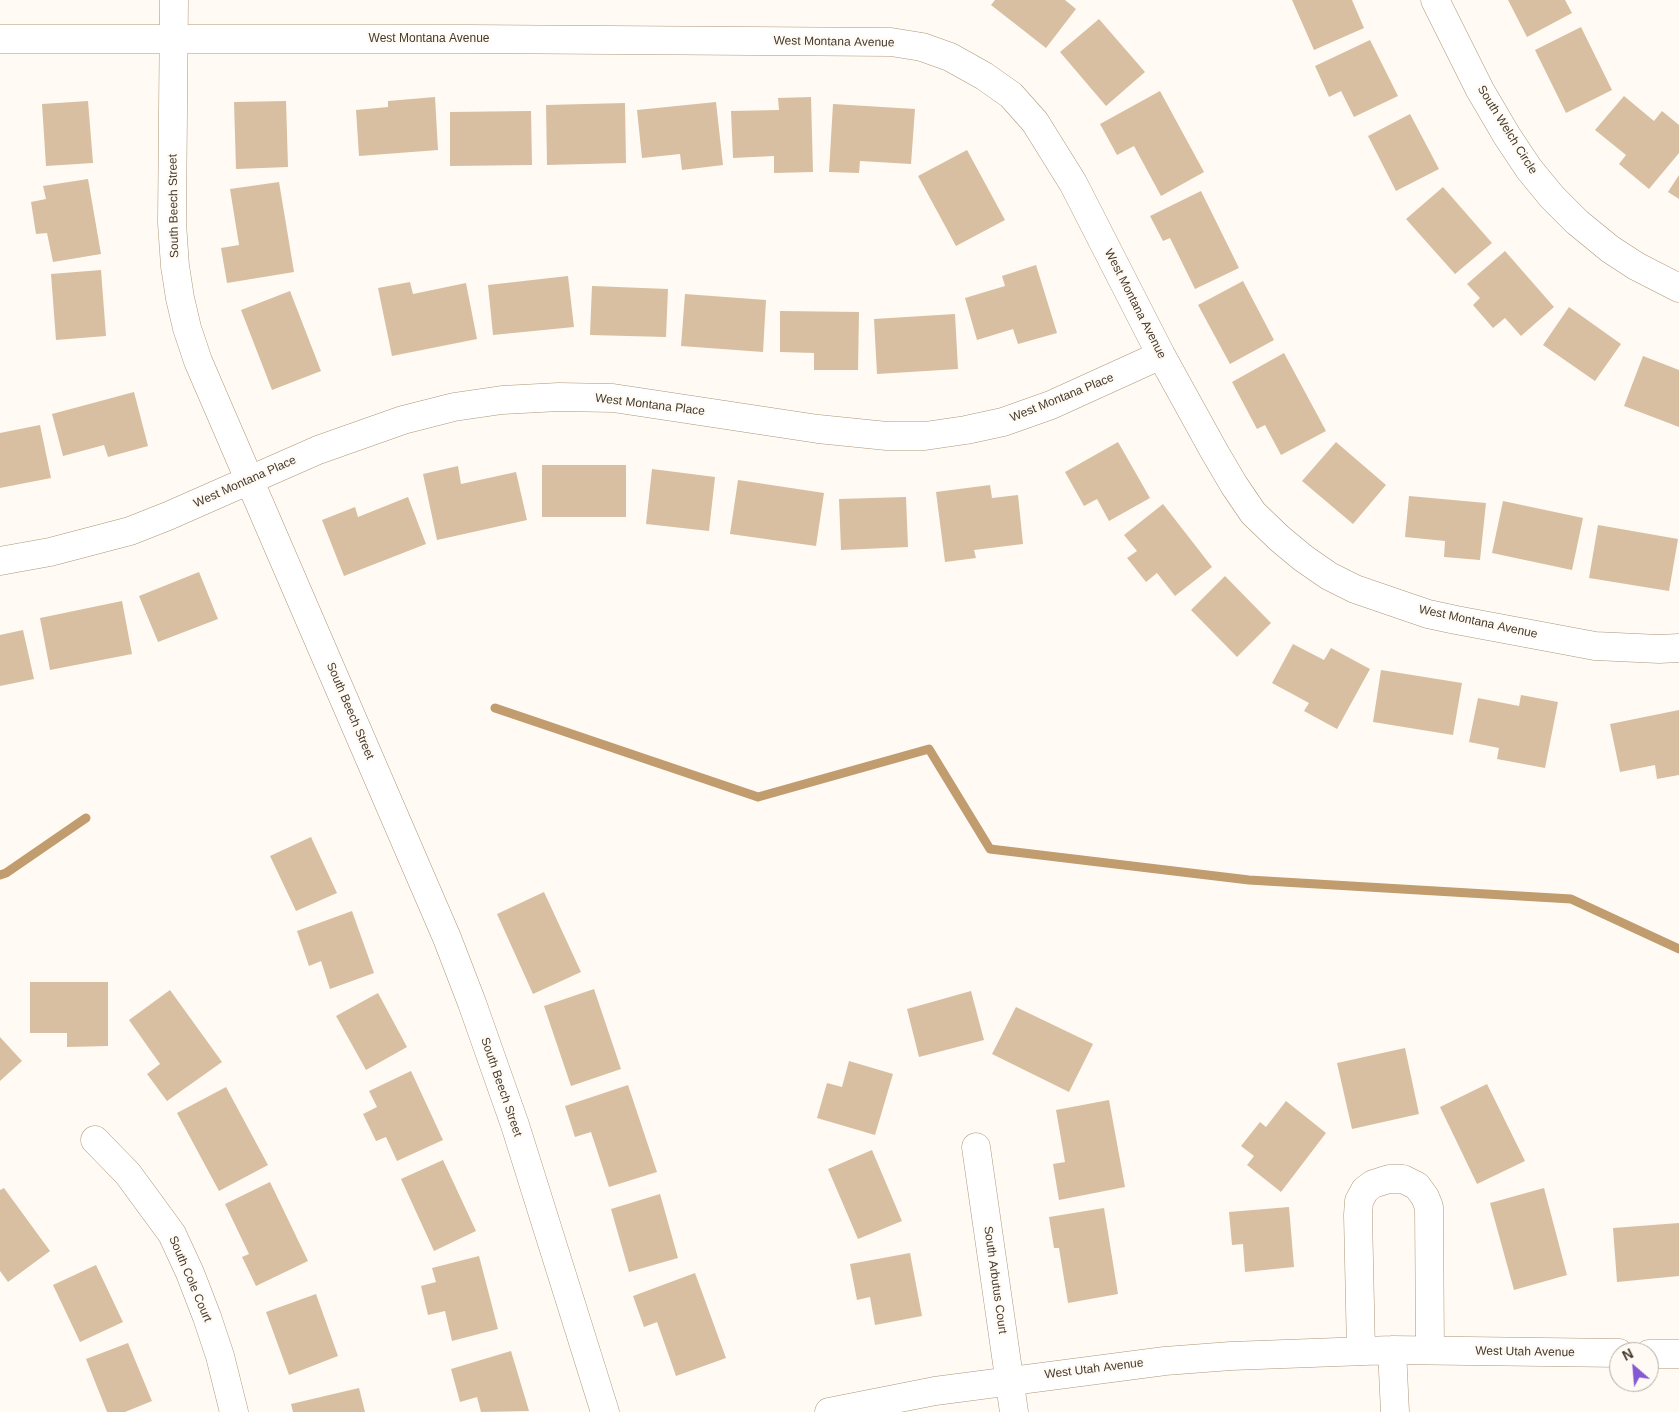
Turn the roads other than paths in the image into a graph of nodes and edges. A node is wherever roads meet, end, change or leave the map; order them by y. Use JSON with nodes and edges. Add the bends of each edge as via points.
{"nodes":[{"id":1,"x":174,"y":0,"type":"edge"},
{"id":2,"x":1435,"y":0,"type":"edge"},
{"id":3,"x":0,"y":39,"type":"edge"},
{"id":4,"x":174,"y":39,"type":"junction"},
{"id":5,"x":1679,"y":288,"type":"edge"},
{"id":6,"x":1161,"y":356,"type":"junction"},
{"id":7,"x":250,"y":480,"type":"junction"},
{"id":8,"x":0,"y":561,"type":"edge"},
{"id":9,"x":1679,"y":648,"type":"edge"},
{"id":10,"x":95,"y":1140,"type":"dead end"},
{"id":11,"x":976,"y":1147,"type":"dead end"},
{"id":12,"x":1392,"y":1350,"type":"junction"},
{"id":13,"x":1430,"y":1350,"type":"junction"},
{"id":14,"x":1361,"y":1351,"type":"junction"},
{"id":15,"x":1609,"y":1353,"type":"edge"},
{"id":16,"x":1659,"y":1354,"type":"edge"},
{"id":17,"x":1679,"y":1354,"type":"edge"},
{"id":18,"x":1009,"y":1380,"type":"junction"},
{"id":19,"x":234,"y":1412,"type":"edge"},
{"id":20,"x":605,"y":1412,"type":"edge"},
{"id":21,"x":829,"y":1412,"type":"edge"},
{"id":22,"x":1014,"y":1412,"type":"edge"},
{"id":23,"x":1395,"y":1412,"type":"edge"}],
"edges":[{"from":1,"to":4,"type":"street","name":"South Beech Street"},
{"from":2,"to":5,"type":"street","name":"South Welch Circle","via":[[1507,136],[1552,197],[1610,249]]},
{"from":3,"to":4,"type":"street","name":"West Montana Avenue"},
{"from":4,"to":6,"type":"street","name":"West Montana Avenue","via":[[883,41],[922,47],[950,57],[984,76],[1011,95],[1035,122],[1073,183]]},
{"from":4,"to":7,"type":"street","name":"South Beech Street","via":[[172,223],[180,298],[198,361]]},
{"from":6,"to":7,"type":"street","name":"West Montana Place","via":[[1051,405],[1003,422],[941,434],[887,436],[852,433],[612,398],[502,400],[454,407],[395,423],[318,450]]},
{"from":6,"to":9,"type":"street","name":"West Montana Avenue","via":[[1253,513],[1303,558],[1329,576],[1355,589],[1456,620],[1595,646]]},
{"from":7,"to":8,"type":"street","name":"West Montana Place","via":[[130,531]]},
{"from":7,"to":20,"type":"street","name":"South Beech Street","via":[[425,882],[472,1003],[515,1125]]},
{"from":10,"to":19,"type":"street","name":"South Cole Court","via":[[128,1174],[172,1234],[207,1317]]},
{"from":11,"to":18,"type":"street","name":"South Arbutus Court"},
{"from":12,"to":13,"type":"street","name":"West Utah Avenue"},
{"from":12,"to":14,"type":"street","name":"West Utah Avenue"},
{"from":12,"to":23,"type":"street"},
{"from":13,"to":14,"type":"street","via":[[1429,1207],[1417,1186],[1403,1179],[1389,1179],[1373,1184],[1359,1201]]},
{"from":13,"to":15,"type":"street","name":"West Utah Avenue"},
{"from":14,"to":18,"type":"street","name":"West Utah Avenue","via":[[1165,1361]]},
{"from":16,"to":17,"type":"street"},
{"from":18,"to":21,"type":"street","name":"West Utah Avenue"},
{"from":18,"to":22,"type":"street","name":"South Arbutus Court"}]}
